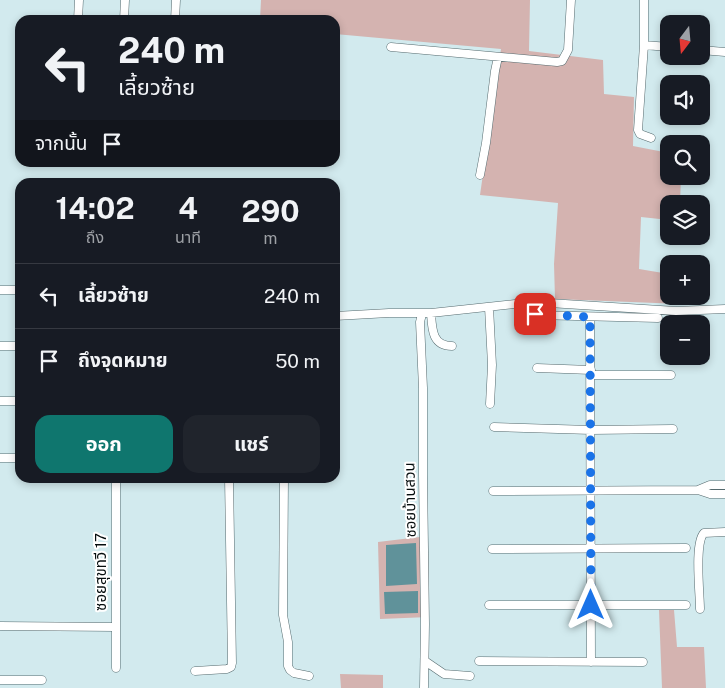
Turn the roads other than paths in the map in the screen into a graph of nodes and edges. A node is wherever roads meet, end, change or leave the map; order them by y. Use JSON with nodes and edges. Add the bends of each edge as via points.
{"nodes":[{"id":1,"x":79,"y":0,"type":"edge"},
{"id":2,"x":125,"y":0,"type":"edge"},
{"id":3,"x":176,"y":0,"type":"edge"},
{"id":4,"x":571,"y":0,"type":"edge"},
{"id":5,"x":644,"y":0,"type":"edge"},
{"id":6,"x":78,"y":15,"type":"edge"},
{"id":7,"x":124,"y":15,"type":"edge"},
{"id":8,"x":175,"y":15,"type":"edge"},
{"id":9,"x":644,"y":45,"type":"junction"},
{"id":10,"x":660,"y":46,"type":"edge"},
{"id":11,"x":391,"y":48,"type":"dead end"},
{"id":12,"x":710,"y":51,"type":"edge"},
{"id":13,"x":725,"y":52,"type":"edge"},
{"id":14,"x":498,"y":56,"type":"junction"},
{"id":15,"x":652,"y":138,"type":"dead end"},
{"id":16,"x":480,"y":176,"type":"dead end"},
{"id":17,"x":0,"y":290,"type":"edge"},
{"id":18,"x":15,"y":290,"type":"edge"},
{"id":19,"x":489,"y":307,"type":"junction"},
{"id":20,"x":725,"y":309,"type":"edge"},
{"id":21,"x":430,"y":313,"type":"junction"},
{"id":22,"x":422,"y":314,"type":"junction"},
{"id":23,"x":535,"y":314,"type":"dead end"},
{"id":24,"x":340,"y":316,"type":"edge"},
{"id":25,"x":590,"y":317,"type":"junction"},
{"id":26,"x":658,"y":318,"type":"dead end"},
{"id":27,"x":0,"y":346,"type":"edge"},
{"id":28,"x":15,"y":346,"type":"edge"},
{"id":29,"x":452,"y":346,"type":"dead end"},
{"id":30,"x":537,"y":368,"type":"dead end"},
{"id":31,"x":590,"y":373,"type":"junction"},
{"id":32,"x":671,"y":376,"type":"dead end"},
{"id":33,"x":0,"y":401,"type":"edge"},
{"id":34,"x":15,"y":401,"type":"edge"},
{"id":35,"x":490,"y":404,"type":"dead end"},
{"id":36,"x":494,"y":427,"type":"dead end"},
{"id":37,"x":673,"y":429,"type":"dead end"},
{"id":38,"x":591,"y":430,"type":"junction"},
{"id":39,"x":0,"y":458,"type":"edge"},
{"id":40,"x":15,"y":458,"type":"edge"},
{"id":41,"x":116,"y":483,"type":"edge"},
{"id":42,"x":229,"y":483,"type":"edge"},
{"id":43,"x":284,"y":483,"type":"edge"},
{"id":44,"x":725,"y":485,"type":"edge"},
{"id":45,"x":698,"y":490,"type":"junction"},
{"id":46,"x":493,"y":491,"type":"dead end"},
{"id":47,"x":591,"y":491,"type":"junction"},
{"id":48,"x":725,"y":494,"type":"edge"},
{"id":49,"x":725,"y":532,"type":"edge"},
{"id":50,"x":591,"y":548,"type":"junction"},
{"id":51,"x":686,"y":548,"type":"dead end"},
{"id":52,"x":492,"y":549,"type":"dead end"},
{"id":53,"x":686,"y":604,"type":"dead end"},
{"id":54,"x":490,"y":605,"type":"dead end"},
{"id":55,"x":591,"y":605,"type":"junction"},
{"id":56,"x":700,"y":609,"type":"dead end"},
{"id":57,"x":0,"y":626,"type":"edge"},
{"id":58,"x":115,"y":627,"type":"junction"},
{"id":59,"x":425,"y":661,"type":"junction"},
{"id":60,"x":479,"y":661,"type":"dead end"},
{"id":61,"x":592,"y":662,"type":"junction"},
{"id":62,"x":643,"y":662,"type":"dead end"},
{"id":63,"x":116,"y":668,"type":"dead end"},
{"id":64,"x":196,"y":671,"type":"dead end"},
{"id":65,"x":309,"y":676,"type":"dead end"},
{"id":66,"x":470,"y":676,"type":"dead end"},
{"id":67,"x":0,"y":680,"type":"edge"},
{"id":68,"x":42,"y":680,"type":"dead end"},
{"id":69,"x":424,"y":687,"type":"dead end"}],
"edges":[{"from":1,"to":6,"type":"street"},
{"from":2,"to":7,"type":"street"},
{"from":3,"to":8,"type":"street"},
{"from":4,"to":14,"type":"street","via":[[568,50],[562,61]]},
{"from":5,"to":9,"type":"street"},
{"from":9,"to":10,"type":"street"},
{"from":9,"to":15,"type":"street","via":[[638,130]]},
{"from":11,"to":14,"type":"street"},
{"from":12,"to":13,"type":"street"},
{"from":14,"to":16,"type":"street"},
{"from":17,"to":18,"type":"street"},
{"from":19,"to":20,"type":"street","via":[[534,302],[676,310]]},
{"from":19,"to":21,"type":"street"},
{"from":19,"to":35,"type":"street"},
{"from":21,"to":22,"type":"street"},
{"from":21,"to":29,"type":"street","via":[[432,329],[439,343]]},
{"from":22,"to":24,"type":"street"},
{"from":22,"to":59,"type":"street","name":"ซอยบ้านสวน"},
{"from":23,"to":25,"type":"street"},
{"from":25,"to":26,"type":"street"},
{"from":25,"to":31,"type":"street"},
{"from":27,"to":28,"type":"street"},
{"from":30,"to":31,"type":"street"},
{"from":31,"to":32,"type":"street"},
{"from":31,"to":38,"type":"street"},
{"from":33,"to":34,"type":"street"},
{"from":36,"to":38,"type":"street"},
{"from":37,"to":38,"type":"street"},
{"from":38,"to":47,"type":"street"},
{"from":39,"to":40,"type":"street"},
{"from":41,"to":58,"type":"street","name":"ซอยสุขทวี 17"},
{"from":42,"to":64,"type":"street","via":[[232,663],[227,670]]},
{"from":43,"to":65,"type":"street","via":[[283,615],[288,666],[294,672]]},
{"from":44,"to":45,"type":"street","via":[[710,485]]},
{"from":45,"to":47,"type":"street"},
{"from":45,"to":48,"type":"street"},
{"from":46,"to":47,"type":"street"},
{"from":47,"to":50,"type":"street"},
{"from":49,"to":56,"type":"street","via":[[701,536]]},
{"from":50,"to":51,"type":"street"},
{"from":50,"to":52,"type":"street"},
{"from":50,"to":55,"type":"street"},
{"from":53,"to":55,"type":"street"},
{"from":54,"to":55,"type":"street"},
{"from":55,"to":61,"type":"street"},
{"from":57,"to":58,"type":"street"},
{"from":58,"to":63,"type":"street","name":"ซอยสุขทวี 17"},
{"from":59,"to":66,"type":"street","via":[[444,674]]},
{"from":59,"to":69,"type":"street","name":"ซอยบ้านสวน"},
{"from":60,"to":61,"type":"street"},
{"from":61,"to":62,"type":"street"},
{"from":67,"to":68,"type":"street"}]}
